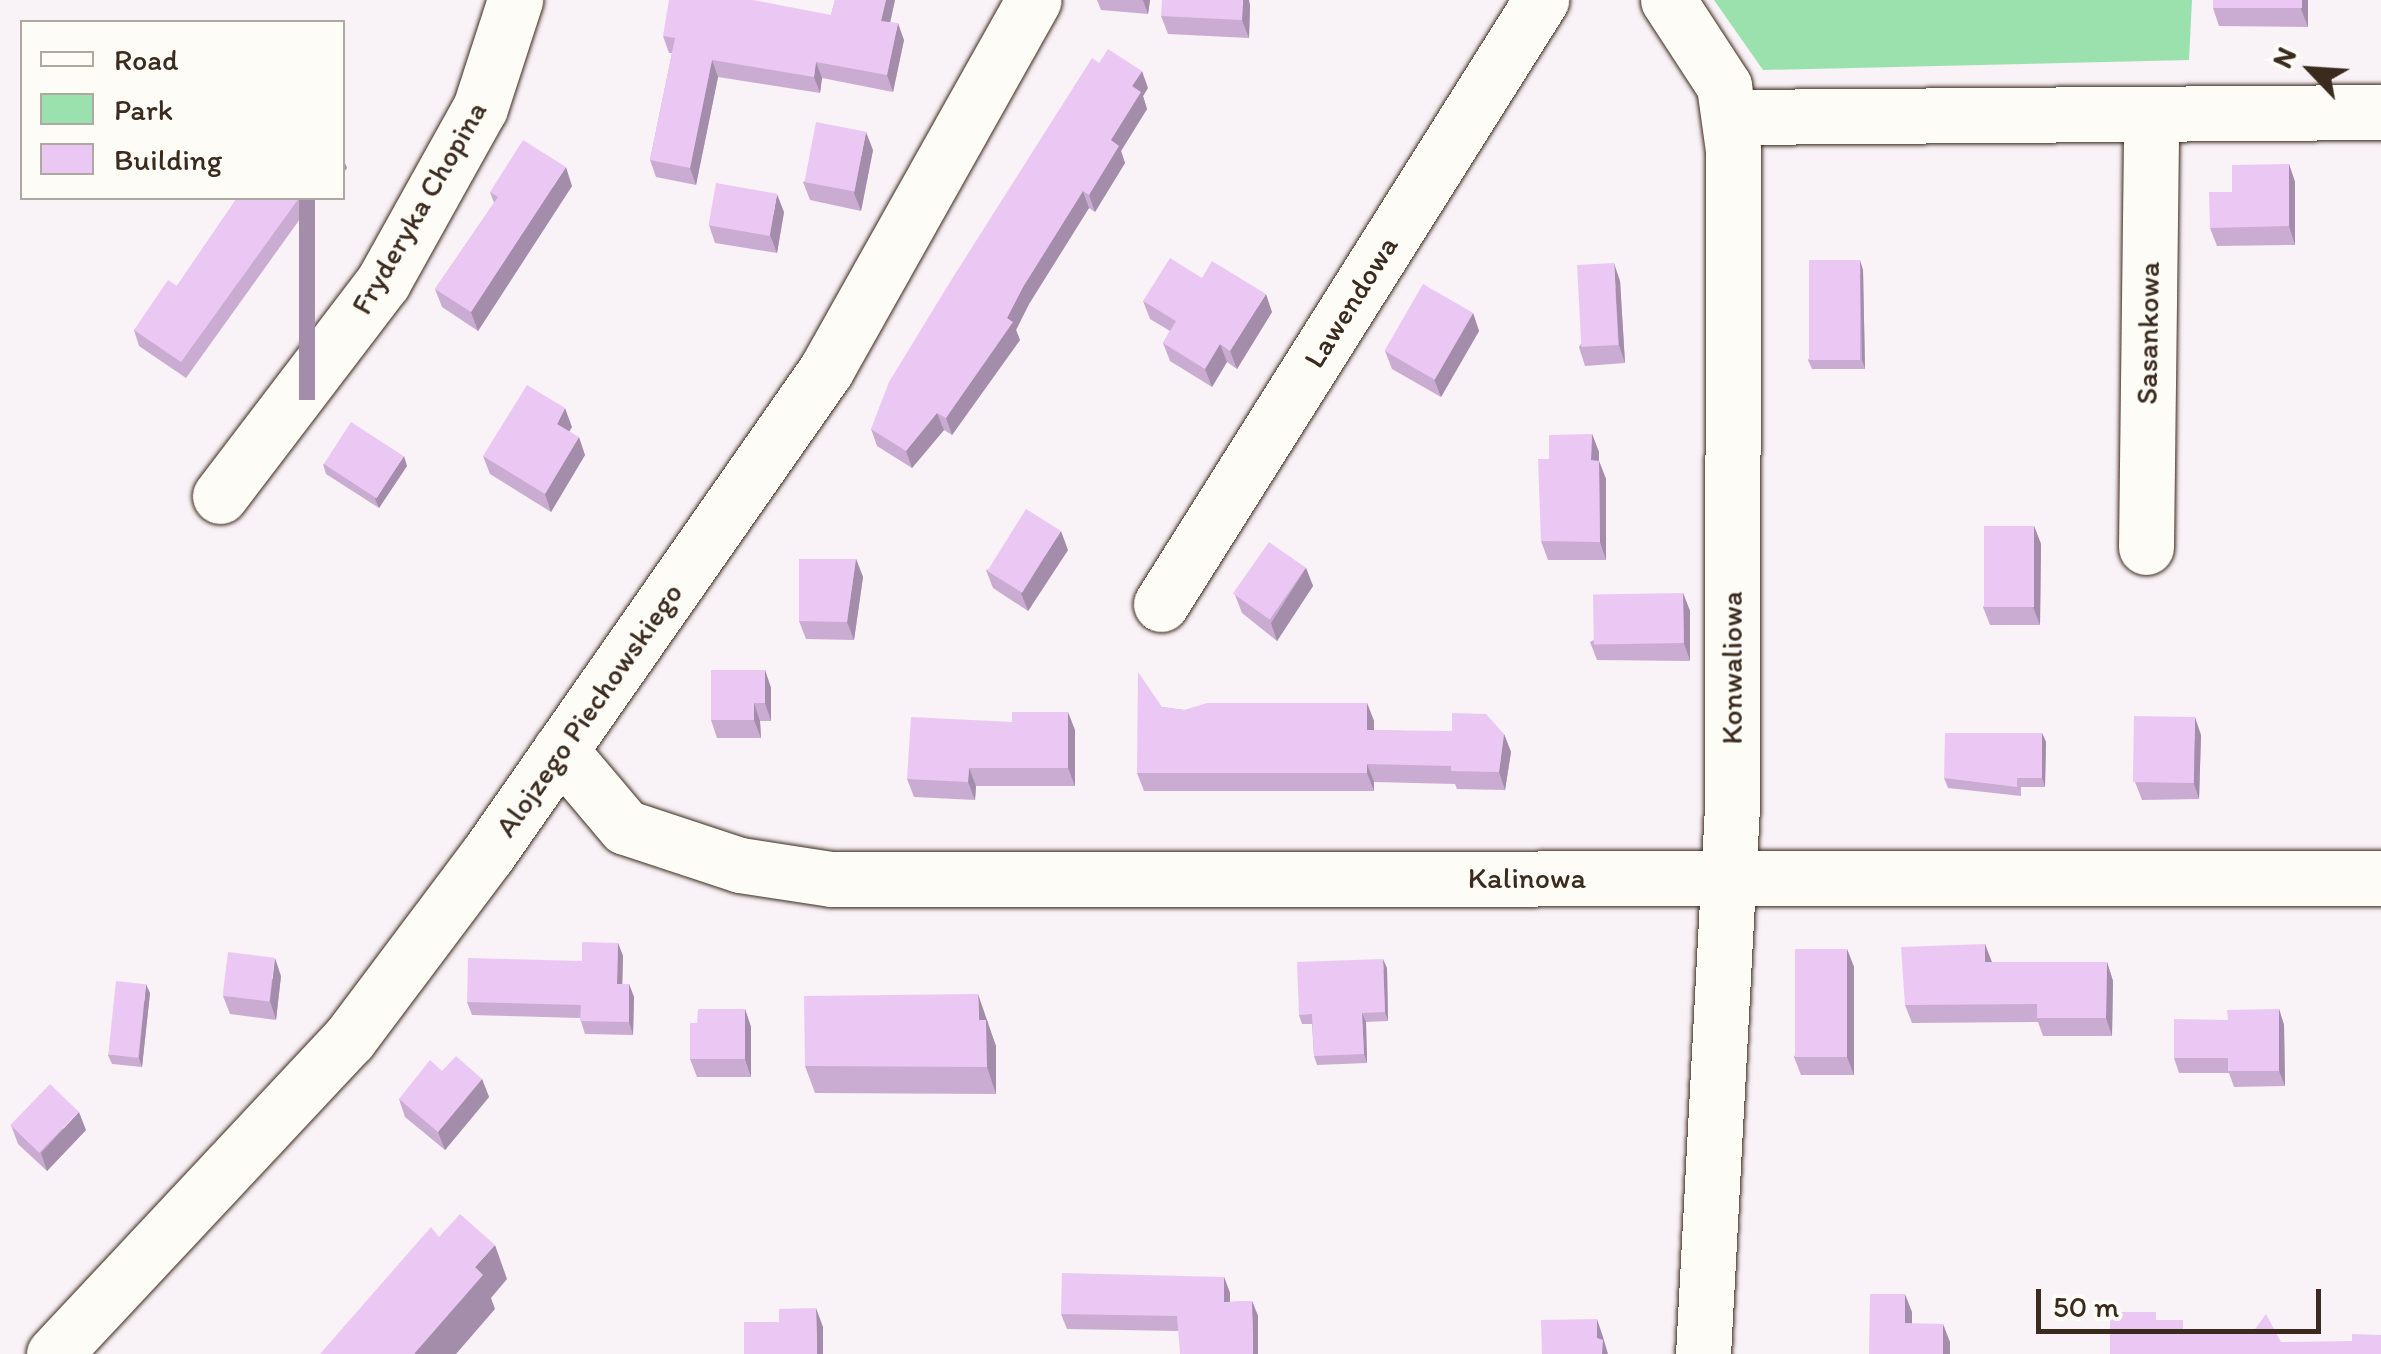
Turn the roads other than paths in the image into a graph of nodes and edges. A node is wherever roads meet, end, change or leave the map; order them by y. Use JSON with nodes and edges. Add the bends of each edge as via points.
{"nodes":[{"id":1,"x":516,"y":0,"type":"edge"},
{"id":2,"x":1034,"y":0,"type":"edge"},
{"id":3,"x":1541,"y":0,"type":"edge"},
{"id":4,"x":1668,"y":0,"type":"edge"},
{"id":5,"x":2381,"y":112,"type":"edge"},
{"id":6,"x":1731,"y":118,"type":"junction"},
{"id":7,"x":2151,"y":118,"type":"junction"},
{"id":8,"x":220,"y":496,"type":"dead end"},
{"id":9,"x":2146,"y":547,"type":"dead end"},
{"id":10,"x":1161,"y":604,"type":"dead end"},
{"id":11,"x":560,"y":750,"type":"junction"},
{"id":12,"x":1730,"y":878,"type":"junction"},
{"id":13,"x":2381,"y":878,"type":"edge"},
{"id":14,"x":54,"y":1354,"type":"edge"},
{"id":15,"x":1703,"y":1354,"type":"edge"}],
"edges":[{"from":1,"to":8,"type":"street","name":"Fryderyka Chopina","via":[[480,108],[383,282]]},
{"from":2,"to":11,"type":"street","name":"Alojzego Piechowskiego","via":[[826,370]]},
{"from":3,"to":10,"type":"street","name":"Lawendowa"},
{"from":4,"to":6,"type":"street","name":"Konwaliowa","via":[[1712,62]]},
{"from":5,"to":7,"type":"street"},
{"from":6,"to":7,"type":"street"},
{"from":6,"to":12,"type":"street","name":"Konwaliowa"},
{"from":7,"to":9,"type":"street","name":"Sasankowa"},
{"from":11,"to":12,"type":"street","name":"Kalinowa","via":[[626,828],[740,865],[832,879]]},
{"from":11,"to":14,"type":"street","name":"Alojzego Piechowskiego","via":[[349,1039]]},
{"from":12,"to":13,"type":"street","name":"Kalinowa"},
{"from":12,"to":15,"type":"street","name":"Konwaliowa"}]}
